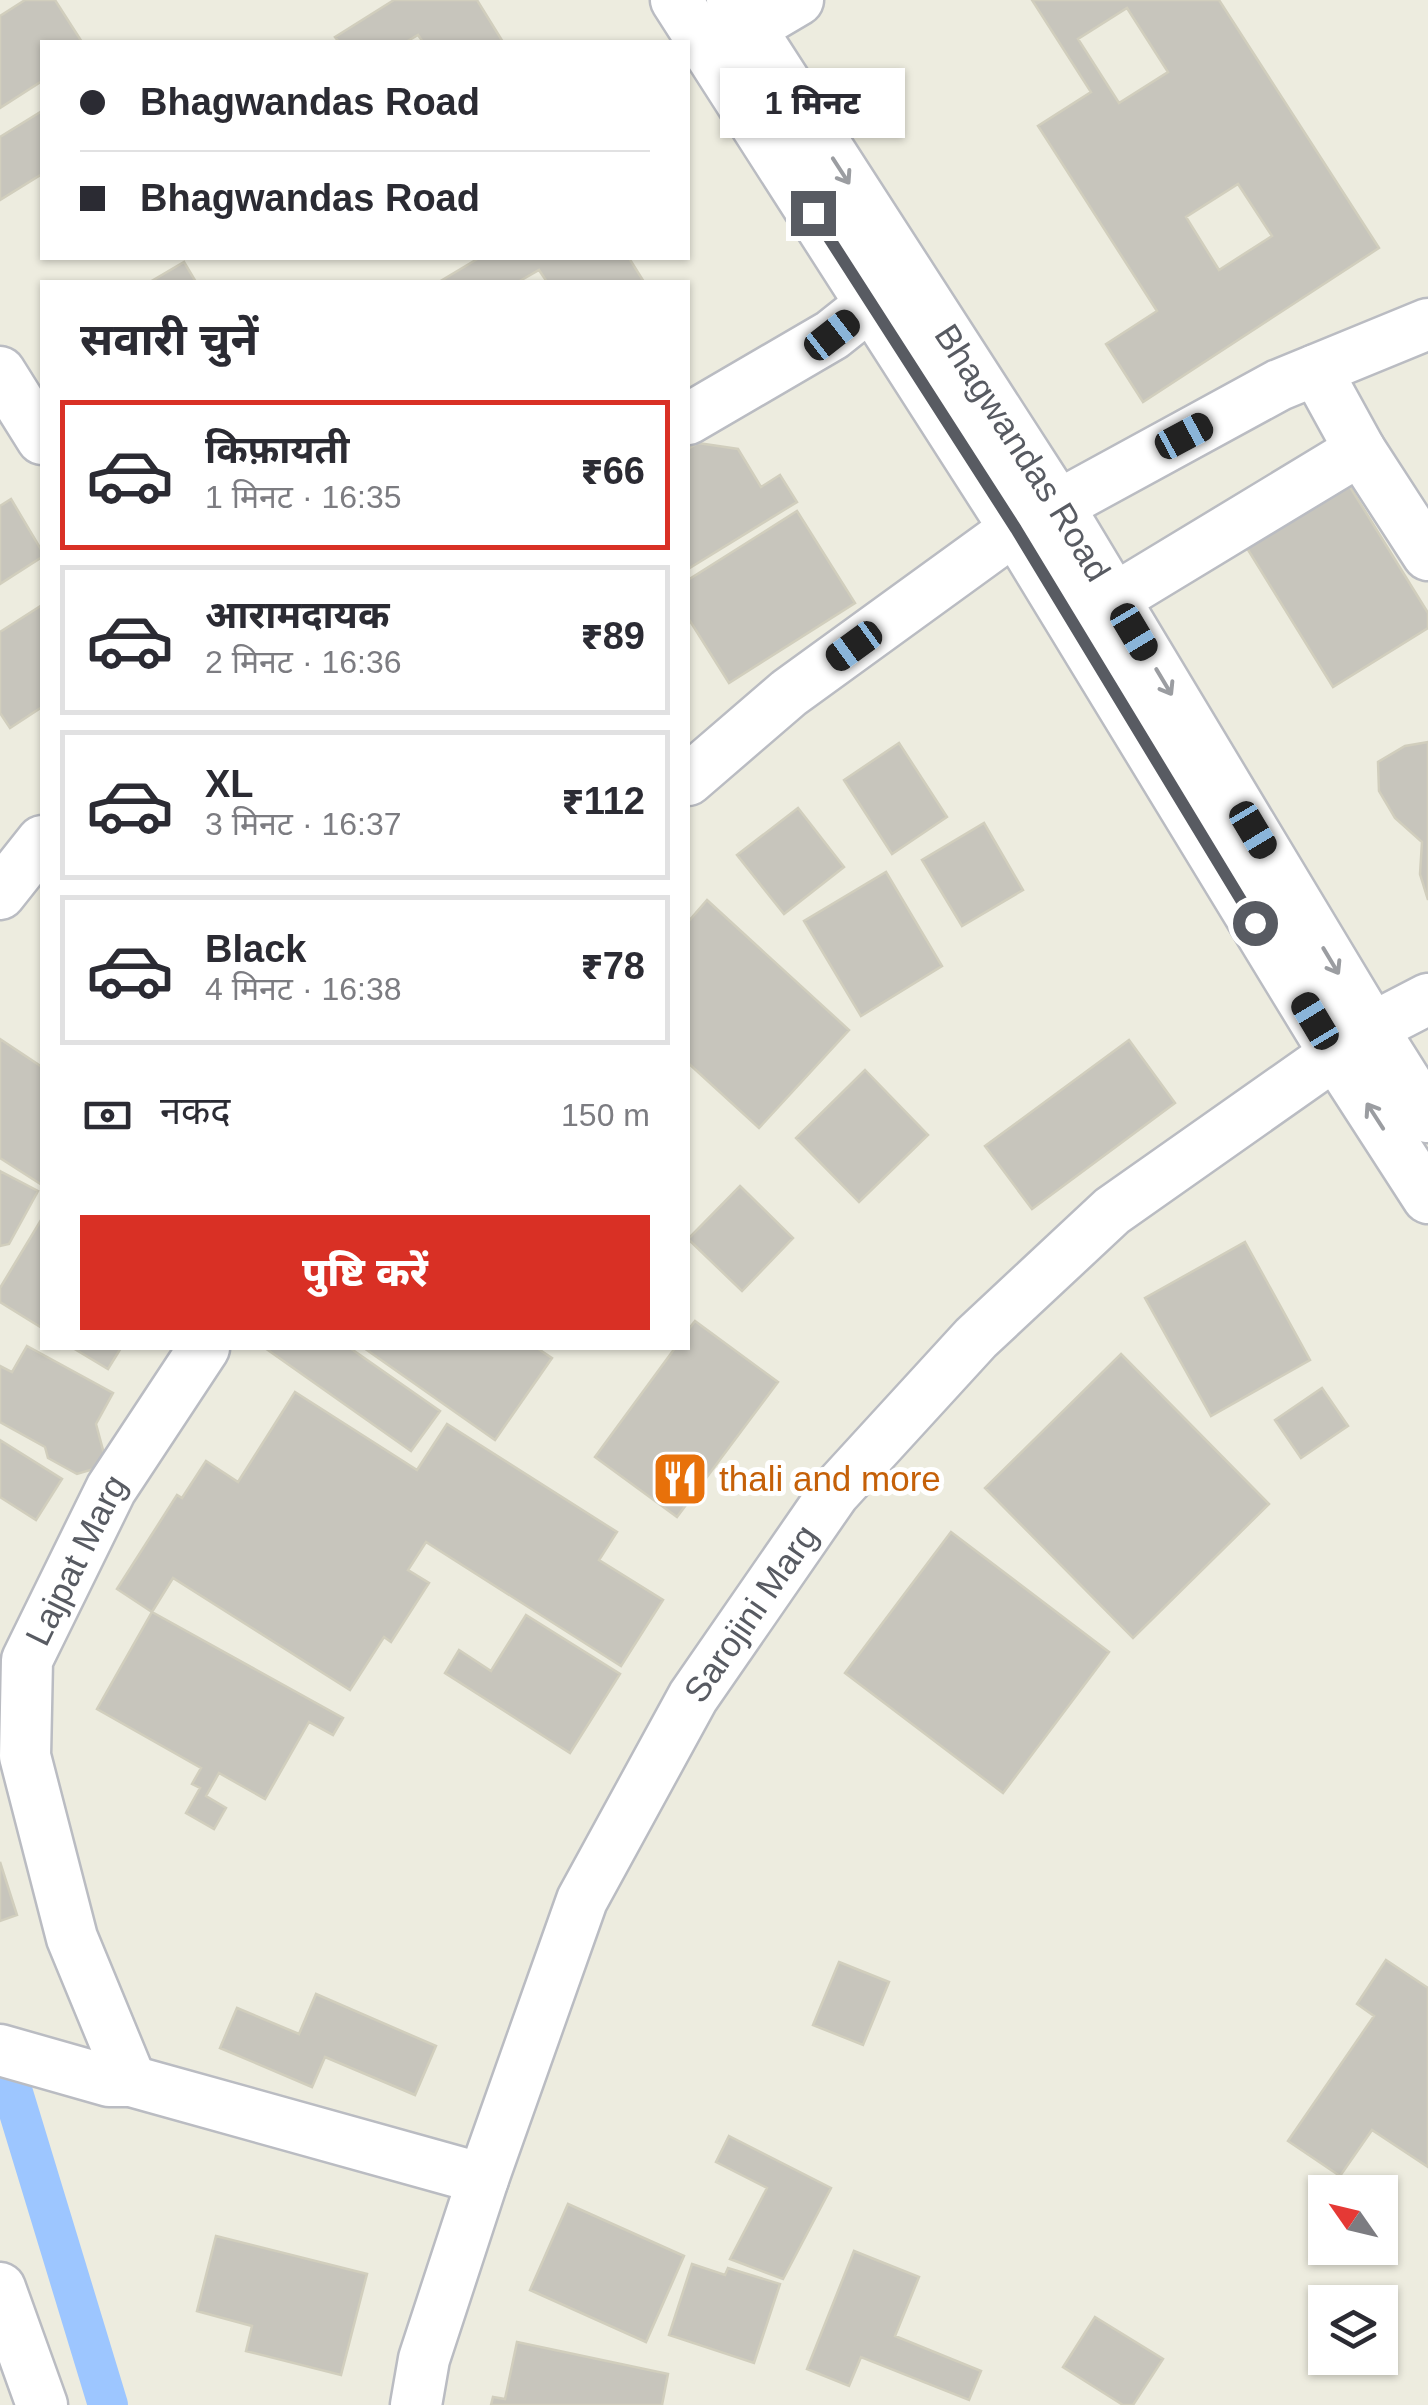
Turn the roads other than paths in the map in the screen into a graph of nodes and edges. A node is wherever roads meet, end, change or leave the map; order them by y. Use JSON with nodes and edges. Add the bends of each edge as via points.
{"nodes":[{"id":1,"x":676,"y":0,"type":"edge"},
{"id":2,"x":798,"y":0,"type":"edge"},
{"id":3,"x":741,"y":14,"type":"edge"},
{"id":4,"x":871,"y":304,"type":"junction"},
{"id":5,"x":1428,"y":324,"type":"edge"},
{"id":6,"x":1316,"y":370,"type":"junction"},
{"id":7,"x":0,"y":372,"type":"edge"},
{"id":8,"x":690,"y":418,"type":"edge"},
{"id":9,"x":40,"y":437,"type":"edge"},
{"id":10,"x":1360,"y":450,"type":"junction"},
{"id":11,"x":1058,"y":504,"type":"junction"},
{"id":12,"x":1016,"y":529,"type":"junction"},
{"id":13,"x":1428,"y":555,"type":"edge"},
{"id":14,"x":1114,"y":599,"type":"junction"},
{"id":15,"x":690,"y":778,"type":"edge"},
{"id":16,"x":40,"y":844,"type":"edge"},
{"id":17,"x":0,"y":894,"type":"edge"},
{"id":18,"x":1428,"y":999,"type":"edge"},
{"id":19,"x":1353,"y":1041,"type":"junction"},
{"id":20,"x":1428,"y":1116,"type":"edge"},
{"id":21,"x":1428,"y":1198,"type":"edge"},
{"id":22,"x":203,"y":1350,"type":"edge"},
{"id":23,"x":13,"y":1674,"type":"edge"},
{"id":24,"x":0,"y":2050,"type":"edge"},
{"id":25,"x":120,"y":2081,"type":"junction"},
{"id":26,"x":483,"y":2178,"type":"junction"},
{"id":27,"x":0,"y":2288,"type":"edge"},
{"id":28,"x":42,"y":2405,"type":"edge"},
{"id":29,"x":416,"y":2405,"type":"edge"}],
"edges":[{"from":1,"to":4,"type":"street","name":"Bhagwandas Road"},
{"from":2,"to":3,"type":"street"},
{"from":3,"to":11,"type":"street","name":"Bhagwandas Road","one_way":true},
{"from":4,"to":8,"type":"street","via":[[832,335]]},
{"from":4,"to":12,"type":"street","name":"Bhagwandas Road"},
{"from":5,"to":6,"type":"street"},
{"from":6,"to":10,"type":"street"},
{"from":6,"to":11,"type":"street"},
{"from":7,"to":9,"type":"street"},
{"from":10,"to":13,"type":"street"},
{"from":10,"to":14,"type":"street"},
{"from":11,"to":12,"type":"street"},
{"from":11,"to":14,"type":"street","name":"Bhagwandas Road"},
{"from":12,"to":15,"type":"street","via":[[790,693]]},
{"from":12,"to":19,"type":"street","name":"Bhagwandas Road"},
{"from":14,"to":19,"type":"street","name":"Bhagwandas Road","one_way":true},
{"from":16,"to":17,"type":"street"},
{"from":18,"to":19,"type":"street","name":"Sarojini Marg"},
{"from":19,"to":20,"type":"street","name":"Bhagwandas Road"},
{"from":21,"to":19,"type":"street","name":"Bhagwandas Road","one_way":true},
{"from":19,"to":26,"type":"street","name":"Sarojini Marg","via":[[1112,1211],[976,1338],[834,1494],[694,1697],[582,1900]]},
{"from":22,"to":23,"type":"street","name":"Lajpat Marg","via":[[110,1489],[27,1660]]},
{"from":23,"to":25,"type":"street","name":"Lajpat Marg","via":[[25,1756],[72,1938]]},
{"from":24,"to":25,"type":"street"},
{"from":25,"to":26,"type":"street"},
{"from":26,"to":29,"type":"street","name":"Sarojini Marg","via":[[424,2359]]},
{"from":27,"to":28,"type":"street"}]}
